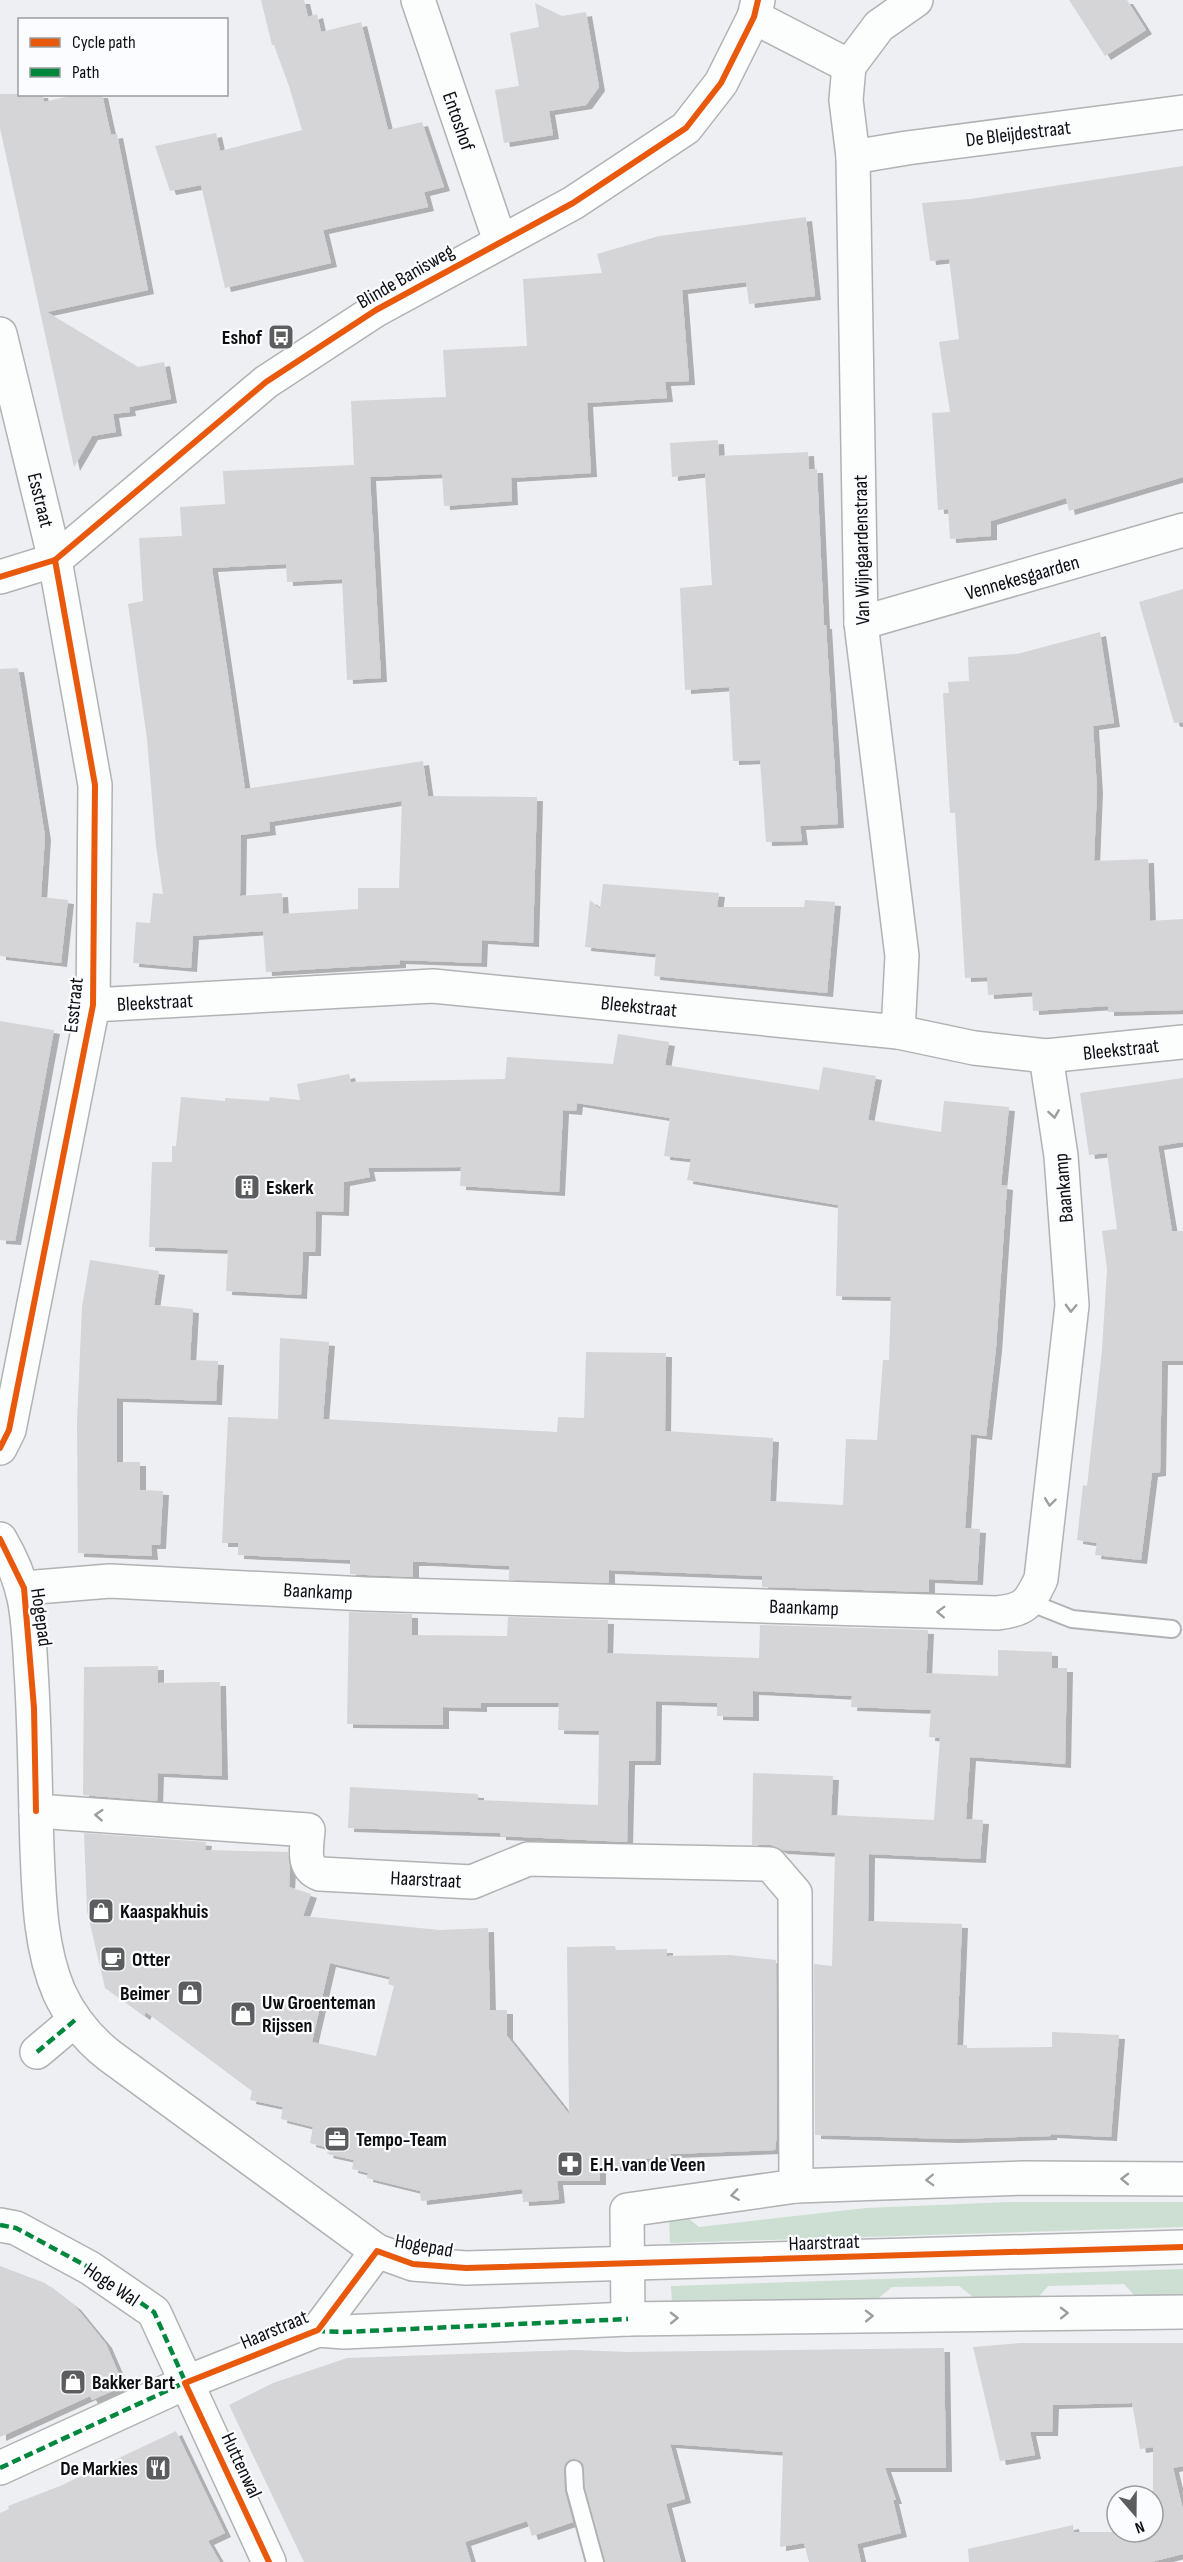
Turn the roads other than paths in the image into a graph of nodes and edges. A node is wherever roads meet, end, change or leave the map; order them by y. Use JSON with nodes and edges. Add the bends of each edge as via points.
{"nodes":[{"id":1,"x":418,"y":0,"type":"edge"},
{"id":2,"x":916,"y":0,"type":"edge"},
{"id":3,"x":756,"y":8,"type":"edge"},
{"id":4,"x":849,"y":66,"type":"junction"},
{"id":5,"x":1183,"y":112,"type":"edge"},
{"id":6,"x":853,"y":157,"type":"junction"},
{"id":7,"x":500,"y":241,"type":"junction"},
{"id":8,"x":0,"y":334,"type":"edge"},
{"id":9,"x":1183,"y":530,"type":"edge"},
{"id":10,"x":56,"y":560,"type":"junction"},
{"id":11,"x":0,"y":577,"type":"edge"},
{"id":12,"x":861,"y":623,"type":"junction"},
{"id":13,"x":93,"y":1005,"type":"junction"},
{"id":14,"x":898,"y":1032,"type":"junction"},
{"id":15,"x":1183,"y":1042,"type":"edge"},
{"id":16,"x":1046,"y":1056,"type":"junction"},
{"id":17,"x":0,"y":1448,"type":"edge"},
{"id":18,"x":0,"y":1539,"type":"edge"},
{"id":19,"x":24,"y":1588,"type":"junction"},
{"id":20,"x":1029,"y":1602,"type":"junction"},
{"id":21,"x":1172,"y":1629,"type":"dead end"},
{"id":22,"x":36,"y":1811,"type":"junction"},
{"id":23,"x":75,"y":2020,"type":"junction"},
{"id":24,"x":37,"y":2052,"type":"dead end"},
{"id":25,"x":1183,"y":2180,"type":"edge"},
{"id":26,"x":796,"y":2186,"type":"junction"},
{"id":27,"x":0,"y":2225,"type":"edge"},
{"id":28,"x":1183,"y":2247,"type":"edge"},
{"id":29,"x":377,"y":2251,"type":"junction"},
{"id":30,"x":626,"y":2264,"type":"junction"},
{"id":31,"x":466,"y":2268,"type":"joint"},
{"id":32,"x":1183,"y":2312,"type":"edge"},
{"id":33,"x":628,"y":2319,"type":"junction"},
{"id":34,"x":318,"y":2330,"type":"junction"},
{"id":35,"x":185,"y":2383,"type":"junction"},
{"id":36,"x":0,"y":2468,"type":"edge"},
{"id":37,"x":574,"y":2469,"type":"dead end"},
{"id":38,"x":269,"y":2562,"type":"edge"},
{"id":39,"x":596,"y":2562,"type":"edge"}],
"edges":[{"from":1,"to":7,"type":"street","name":"Entoshof"},
{"from":2,"to":4,"type":"street","via":[[879,26]]},
{"from":3,"to":4,"type":"street","name":"Blinde Banisweg"},
{"from":3,"to":7,"type":"street","name":"Blinde Banisweg","via":[[722,83],[686,128],[573,203]]},
{"from":4,"to":6,"type":"street","name":"Van Wijngaardenstraat","via":[[846,100]]},
{"from":5,"to":6,"type":"street","name":"De Bleijdestraat"},
{"from":6,"to":12,"type":"street","name":"Van Wijngaardenstraat"},
{"from":7,"to":10,"type":"street","name":"Blinde Banisweg","via":[[376,310],[266,382]]},
{"from":8,"to":10,"type":"street","name":"Esstraat"},
{"from":9,"to":12,"type":"street","name":"Vennekesgaarden"},
{"from":10,"to":11,"type":"street"},
{"from":10,"to":13,"type":"street","name":"Esstraat","via":[[95,785]]},
{"from":12,"to":14,"type":"street","name":"Van Wijngaardenstraat","via":[[902,956]]},
{"from":13,"to":14,"type":"street","name":"Bleekstraat","via":[[433,986]]},
{"from":13,"to":17,"type":"street","name":"Esstraat","via":[[9,1430]]},
{"from":14,"to":16,"type":"street","name":"Bleekstraat","via":[[974,1048]]},
{"from":15,"to":16,"type":"street","name":"Bleekstraat"},
{"from":16,"to":20,"type":"street","name":"Baankamp","one_way":true,"via":[[1061,1156],[1072,1305],[1041,1579]]},
{"from":18,"to":19,"type":"street","name":"Hogepad"},
{"from":20,"to":19,"type":"street","name":"Baankamp","one_way":true,"via":[[1016,1611],[997,1613],[366,1594],[110,1581]]},
{"from":19,"to":22,"type":"street","name":"Hogepad","via":[[34,1708]]},
{"from":20,"to":21,"type":"lane","via":[[1072,1619]]},
{"from":22,"to":23,"type":"street","name":"Hogepad","via":[[43,1934],[60,1993]]},
{"from":26,"to":22,"type":"street","name":"Haarstraat","one_way":true,"via":[[795,1893],[770,1864],[528,1859],[472,1882],[320,1874],[312,1871],[306,1861],[308,1830]]},
{"from":23,"to":24,"type":"street"},
{"from":23,"to":29,"type":"street","name":"Hogepad","via":[[92,2042],[110,2056]]},
{"from":25,"to":26,"type":"street","one_way":true,"via":[[1024,2178]]},
{"from":26,"to":30,"type":"street","one_way":true,"via":[[627,2210]]},
{"from":27,"to":35,"type":"street","name":"Hoge Wal","via":[[16,2228],[90,2268],[154,2312]]},
{"from":28,"to":30,"type":"street","name":"Haarstraat"},
{"from":29,"to":31,"type":"street","name":"Hogepad","via":[[413,2264]]},
{"from":29,"to":34,"type":"street","name":"Haarstraat"},
{"from":30,"to":31,"type":"street","name":"Haarstraat"},
{"from":30,"to":33,"type":"street"},
{"from":33,"to":32,"type":"street","name":"Haarstraat","one_way":true},
{"from":33,"to":34,"type":"street","name":"Haarstraat"},
{"from":34,"to":35,"type":"street","name":"Haarstraat"},
{"from":35,"to":36,"type":"street","name":"Haarstraat"},
{"from":35,"to":38,"type":"street","name":"Huttenwal"},
{"from":37,"to":39,"type":"lane","via":[[575,2488]]}]}
